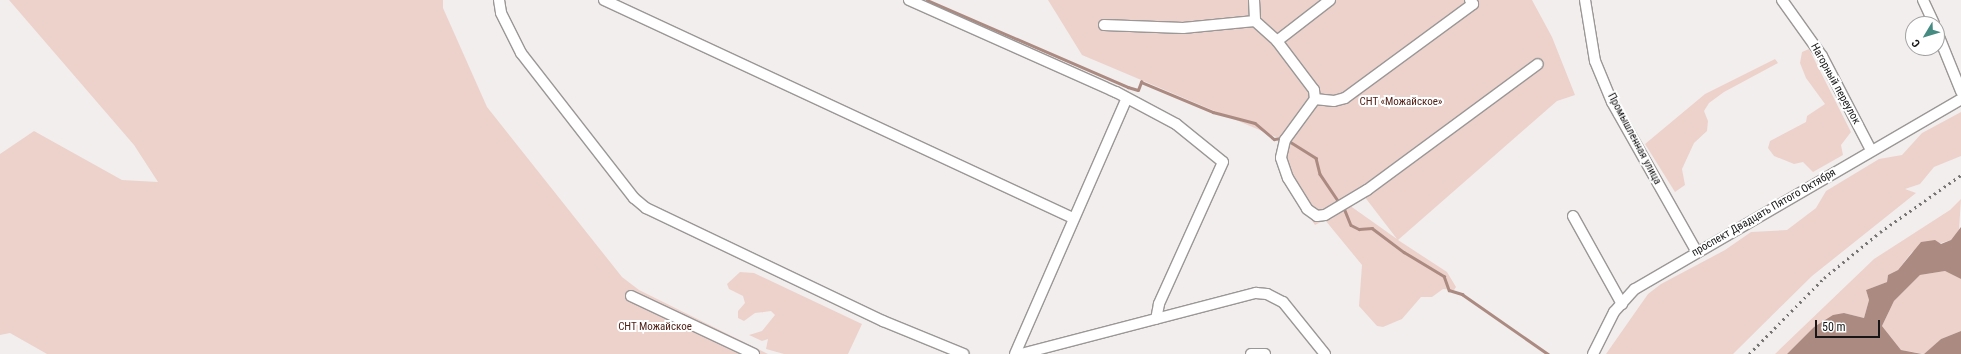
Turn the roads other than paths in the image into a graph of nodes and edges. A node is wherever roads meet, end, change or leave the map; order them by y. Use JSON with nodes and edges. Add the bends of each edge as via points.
{"nodes":[{"id":1,"x":499,"y":0,"type":"edge"},
{"id":2,"x":604,"y":0,"type":"edge"},
{"id":3,"x":909,"y":0,"type":"edge"},
{"id":4,"x":1254,"y":0,"type":"edge"},
{"id":5,"x":1330,"y":0,"type":"edge"},
{"id":6,"x":1470,"y":0,"type":"edge"},
{"id":7,"x":1585,"y":0,"type":"edge"},
{"id":8,"x":1782,"y":0,"type":"edge"},
{"id":9,"x":1922,"y":0,"type":"edge"},
{"id":10,"x":1930,"y":16,"type":"edge"},
{"id":11,"x":1255,"y":21,"type":"junction"},
{"id":12,"x":1104,"y":26,"type":"dead end"},
{"id":13,"x":1277,"y":41,"type":"junction"},
{"id":14,"x":1945,"y":52,"type":"edge"},
{"id":15,"x":1538,"y":64,"type":"dead end"},
{"id":16,"x":1961,"y":91,"type":"edge"},
{"id":17,"x":1961,"y":99,"type":"edge"},
{"id":18,"x":1126,"y":100,"type":"junction"},
{"id":19,"x":1315,"y":100,"type":"junction"},
{"id":20,"x":1871,"y":150,"type":"junction"},
{"id":21,"x":1573,"y":216,"type":"dead end"},
{"id":22,"x":1072,"y":218,"type":"junction"},
{"id":23,"x":1697,"y":252,"type":"junction"},
{"id":24,"x":631,"y":296,"type":"dead end"},
{"id":25,"x":1622,"y":304,"type":"junction"},
{"id":26,"x":1156,"y":319,"type":"junction"},
{"id":27,"x":754,"y":354,"type":"edge"},
{"id":28,"x":964,"y":354,"type":"edge"},
{"id":29,"x":1014,"y":354,"type":"edge"},
{"id":30,"x":1021,"y":354,"type":"edge"},
{"id":31,"x":1251,"y":354,"type":"edge"},
{"id":32,"x":1265,"y":354,"type":"edge"},
{"id":33,"x":1325,"y":354,"type":"edge"},
{"id":34,"x":1593,"y":354,"type":"edge"}],
"edges":[{"from":1,"to":28,"type":"street","via":[[501,13],[522,53],[634,198],[646,208],[883,322]]},
{"from":2,"to":22,"type":"street"},
{"from":3,"to":18,"type":"street"},
{"from":4,"to":11,"type":"street"},
{"from":5,"to":13,"type":"street"},
{"from":6,"to":19,"type":"street","via":[[1472,4],[1345,98],[1334,101]]},
{"from":7,"to":23,"type":"street","name":"Промышленная улица","via":[[1596,61],[1612,102]]},
{"from":8,"to":20,"type":"street","name":"Нагорный переулок","via":[[1822,56]]},
{"from":9,"to":10,"type":"street"},
{"from":11,"to":12,"type":"street","via":[[1183,28]]},
{"from":11,"to":13,"type":"street"},
{"from":13,"to":19,"type":"street","via":[[1314,90]]},
{"from":14,"to":16,"type":"street"},
{"from":15,"to":19,"type":"street","via":[[1367,190],[1325,215],[1317,216],[1307,209],[1288,178],[1281,158],[1285,140]]},
{"from":17,"to":20,"type":"street","name":"проспект Двадцать Пятого Октября"},
{"from":18,"to":22,"type":"street"},
{"from":18,"to":26,"type":"street","via":[[1176,124],[1223,162],[1159,304]]},
{"from":20,"to":23,"type":"street","name":"проспект Двадцать Пятого Октября"},
{"from":21,"to":25,"type":"street"},
{"from":22,"to":29,"type":"street"},
{"from":23,"to":25,"type":"street","name":"проспект Двадцать Пятого Октября","via":[[1635,290]]},
{"from":24,"to":27,"type":"street"},
{"from":25,"to":34,"type":"street","name":"проспект Двадцать Пятого Октября","via":[[1604,329]]},
{"from":26,"to":30,"type":"street"},
{"from":26,"to":33,"type":"street","via":[[1256,293],[1267,294],[1283,302]]},
{"from":31,"to":32,"type":"street"}]}
